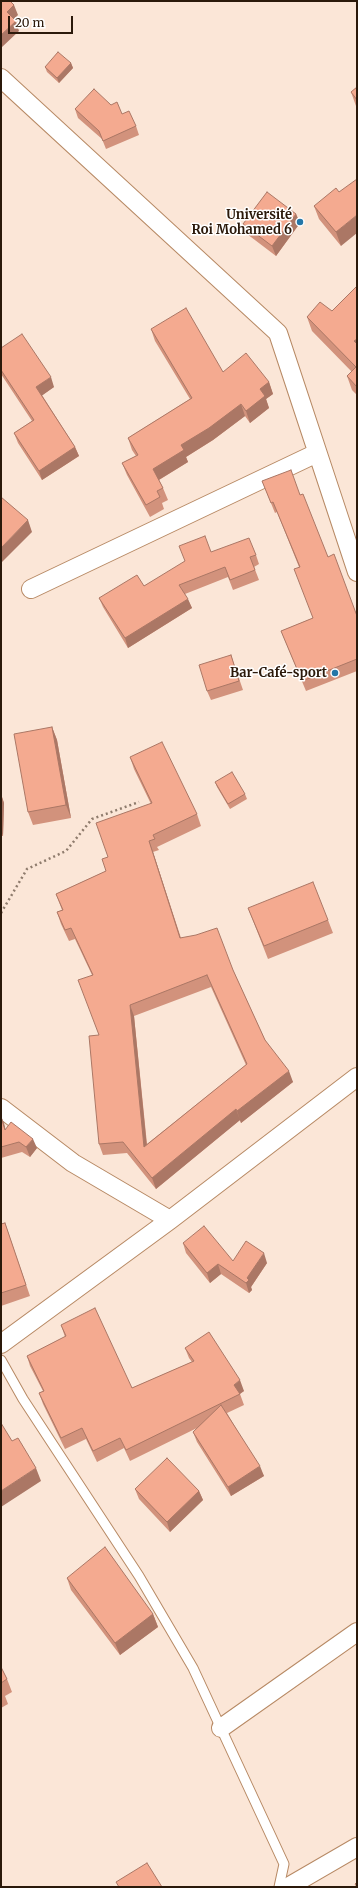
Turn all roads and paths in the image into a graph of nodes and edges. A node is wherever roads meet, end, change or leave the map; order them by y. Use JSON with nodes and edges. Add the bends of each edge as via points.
{"nodes":[{"id":1,"x":1,"y":78,"type":"edge"},
{"id":2,"x":317,"y":453,"type":"junction"},
{"id":3,"x":357,"y":572,"type":"edge"},
{"id":4,"x":31,"y":589,"type":"dead end"},
{"id":5,"x":139,"y":802,"type":"dead end"},
{"id":6,"x":1,"y":913,"type":"edge"},
{"id":7,"x":357,"y":1077,"type":"edge"},
{"id":8,"x":1,"y":1108,"type":"edge"},
{"id":9,"x":170,"y":1220,"type":"junction"},
{"id":10,"x":1,"y":1344,"type":"edge"},
{"id":11,"x":1,"y":1360,"type":"edge"},
{"id":12,"x":357,"y":1632,"type":"edge"},
{"id":13,"x":221,"y":1728,"type":"junction"},
{"id":14,"x":357,"y":1847,"type":"edge"},
{"id":15,"x":279,"y":1887,"type":"edge"},
{"id":16,"x":288,"y":1887,"type":"edge"}],
"edges":[{"from":1,"to":2,"type":"street","via":[[278,333]]},
{"from":2,"to":3,"type":"street"},
{"from":2,"to":4,"type":"street"},
{"from":5,"to":6,"type":"path","via":[[92,819],[66,851],[27,869]]},
{"from":7,"to":9,"type":"street"},
{"from":8,"to":9,"type":"street","via":[[73,1163]]},
{"from":9,"to":10,"type":"street"},
{"from":11,"to":13,"type":"lane","via":[[23,1399],[139,1576],[193,1668]]},
{"from":12,"to":13,"type":"street"},
{"from":13,"to":15,"type":"lane","via":[[284,1864]]},
{"from":14,"to":16,"type":"street"}]}
